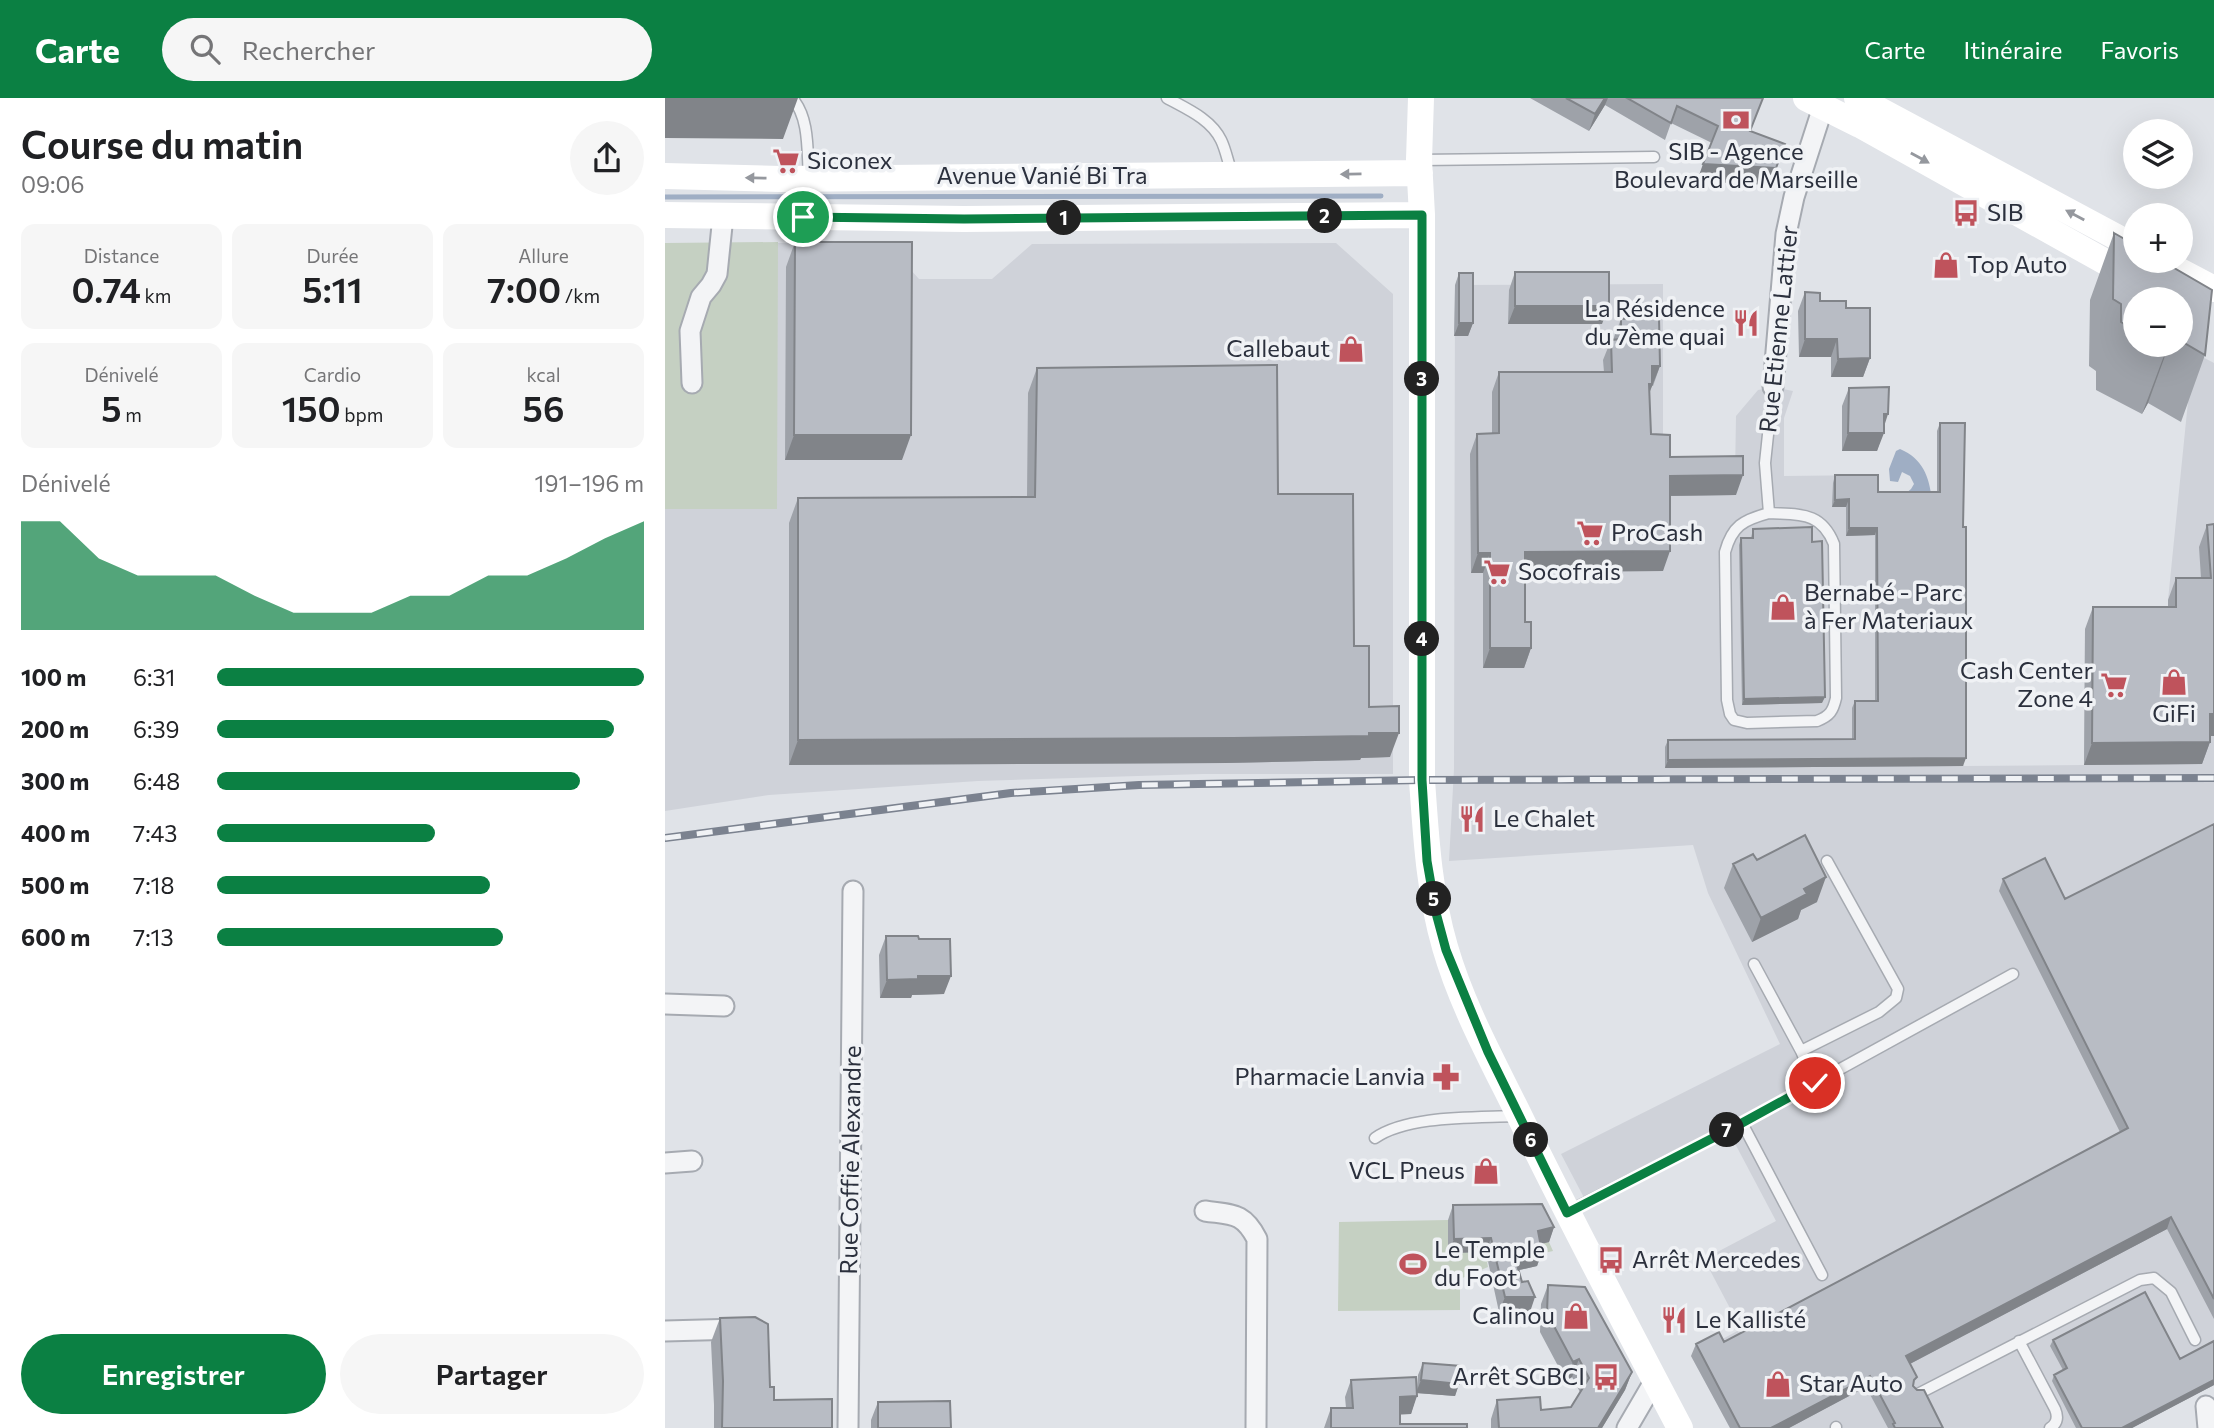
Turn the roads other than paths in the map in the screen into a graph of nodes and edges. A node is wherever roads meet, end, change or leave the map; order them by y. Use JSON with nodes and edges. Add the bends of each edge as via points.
{"nodes":[{"id":1,"x":792,"y":98,"type":"edge"},
{"id":2,"x":1167,"y":98,"type":"edge"},
{"id":3,"x":1422,"y":98,"type":"edge"},
{"id":4,"x":1857,"y":98,"type":"edge"},
{"id":5,"x":1814,"y":103,"type":"edge"},
{"id":6,"x":1654,"y":157,"type":"dead end"},
{"id":7,"x":1420,"y":167,"type":"junction"},
{"id":8,"x":1232,"y":175,"type":"junction"},
{"id":9,"x":665,"y":176,"type":"edge"},
{"id":10,"x":809,"y":178,"type":"junction"},
{"id":11,"x":963,"y":198,"type":"junction"},
{"id":12,"x":665,"y":215,"type":"edge"},
{"id":13,"x":1422,"y":215,"type":"junction"},
{"id":14,"x":723,"y":216,"type":"junction"},
{"id":15,"x":2123,"y":241,"type":"edge"},
{"id":16,"x":2184,"y":273,"type":"edge"},
{"id":17,"x":2150,"y":287,"type":"edge"},
{"id":18,"x":2214,"y":289,"type":"edge"},
{"id":19,"x":692,"y":383,"type":"dead end"},
{"id":20,"x":1773,"y":387,"type":"joint"},
{"id":21,"x":1769,"y":513,"type":"junction"},
{"id":22,"x":1828,"y":861,"type":"dead end"},
{"id":23,"x":853,"y":891,"type":"dead end"},
{"id":24,"x":1755,"y":964,"type":"dead end"},
{"id":25,"x":2013,"y":974,"type":"dead end"},
{"id":26,"x":665,"y":1004,"type":"edge"},
{"id":27,"x":724,"y":1006,"type":"dead end"},
{"id":28,"x":1801,"y":1051,"type":"junction"},
{"id":29,"x":1815,"y":1083,"type":"junction"},
{"id":30,"x":1519,"y":1115,"type":"junction"},
{"id":31,"x":1742,"y":1123,"type":"junction"},
{"id":32,"x":1375,"y":1138,"type":"dead end"},
{"id":33,"x":692,"y":1161,"type":"dead end"},
{"id":34,"x":665,"y":1163,"type":"edge"},
{"id":35,"x":1205,"y":1210,"type":"dead end"},
{"id":36,"x":1567,"y":1213,"type":"junction"},
{"id":37,"x":1822,"y":1275,"type":"dead end"},
{"id":38,"x":739,"y":1329,"type":"edge"},
{"id":39,"x":665,"y":1331,"type":"edge"},
{"id":40,"x":2195,"y":1339,"type":"dead end"},
{"id":41,"x":2019,"y":1341,"type":"junction"},
{"id":42,"x":1655,"y":1380,"type":"junction"},
{"id":43,"x":1916,"y":1395,"type":"edge"},
{"id":44,"x":2206,"y":1406,"type":"dead end"},
{"id":45,"x":848,"y":1428,"type":"edge"},
{"id":46,"x":1256,"y":1428,"type":"edge"},
{"id":47,"x":1627,"y":1428,"type":"edge"},
{"id":48,"x":1680,"y":1428,"type":"edge"},
{"id":49,"x":2050,"y":1428,"type":"edge"},
{"id":50,"x":2208,"y":1428,"type":"edge"}],
"edges":[{"from":1,"to":10,"type":"lane","via":[[805,127]]},
{"from":2,"to":8,"type":"lane","via":[[1213,128]]},
{"from":3,"to":7,"type":"main road"},
{"from":15,"to":4,"type":"main road","one_way":true},
{"from":5,"to":17,"type":"main road","one_way":true},
{"from":5,"to":20,"type":"street","name":"Rue Etienne Lattier","via":[[1786,234]]},
{"from":6,"to":7,"type":"lane"},
{"from":7,"to":8,"type":"main road","name":"Avenue Vanié Bi Tra","one_way":true},
{"from":7,"to":13,"type":"main road"},
{"from":8,"to":11,"type":"main road","name":"Avenue Vanié Bi Tra"},
{"from":10,"to":9,"type":"main road","name":"Avenue Vanié Bi Tra","one_way":true},
{"from":10,"to":11,"type":"main road","name":"Avenue Vanié Bi Tra"},
{"from":11,"to":13,"type":"main road","name":"Avenue Vanié Bi Tra"},
{"from":11,"to":14,"type":"main road","name":"Avenue Vanié Bi Tra"},
{"from":12,"to":14,"type":"main road","name":"Avenue Vanié Bi Tra"},
{"from":13,"to":30,"type":"main road","via":[[1422,780],[1427,861],[1446,950]]},
{"from":14,"to":19,"type":"street","via":[[717,274],[701,297],[689,331]]},
{"from":16,"to":18,"type":"main road"},
{"from":20,"to":21,"type":"lane","name":"Rue Etienne Lattier","via":[[1765,463]]},
{"from":21,"to":21,"type":"lane","via":[[1752,517],[1732,531],[1725,552],[1730,714],[1747,723],[1817,721],[1828,717],[1836,698],[1834,544],[1818,520]]},
{"from":22,"to":28,"type":"lane","via":[[1898,989],[1896,998],[1879,1012]]},
{"from":23,"to":45,"type":"street","name":"Rue Coffie Alexandre"},
{"from":24,"to":28,"type":"lane"},
{"from":25,"to":29,"type":"lane"},
{"from":26,"to":27,"type":"street"},
{"from":28,"to":29,"type":"lane"},
{"from":29,"to":31,"type":"lane"},
{"from":30,"to":32,"type":"lane","via":[[1408,1124],[1387,1129]]},
{"from":30,"to":36,"type":"main road"},
{"from":31,"to":36,"type":"lane"},
{"from":31,"to":37,"type":"lane"},
{"from":33,"to":34,"type":"street"},
{"from":35,"to":46,"type":"street","via":[[1240,1217],[1257,1239]]},
{"from":36,"to":42,"type":"main road"},
{"from":38,"to":39,"type":"street"},
{"from":40,"to":41,"type":"lane","via":[[2171,1292],[2154,1278],[2140,1280]]},
{"from":41,"to":43,"type":"lane"},
{"from":41,"to":49,"type":"lane","via":[[2058,1416]]},
{"from":42,"to":47,"type":"street"},
{"from":42,"to":48,"type":"main road"},
{"from":44,"to":50,"type":"street"}]}
